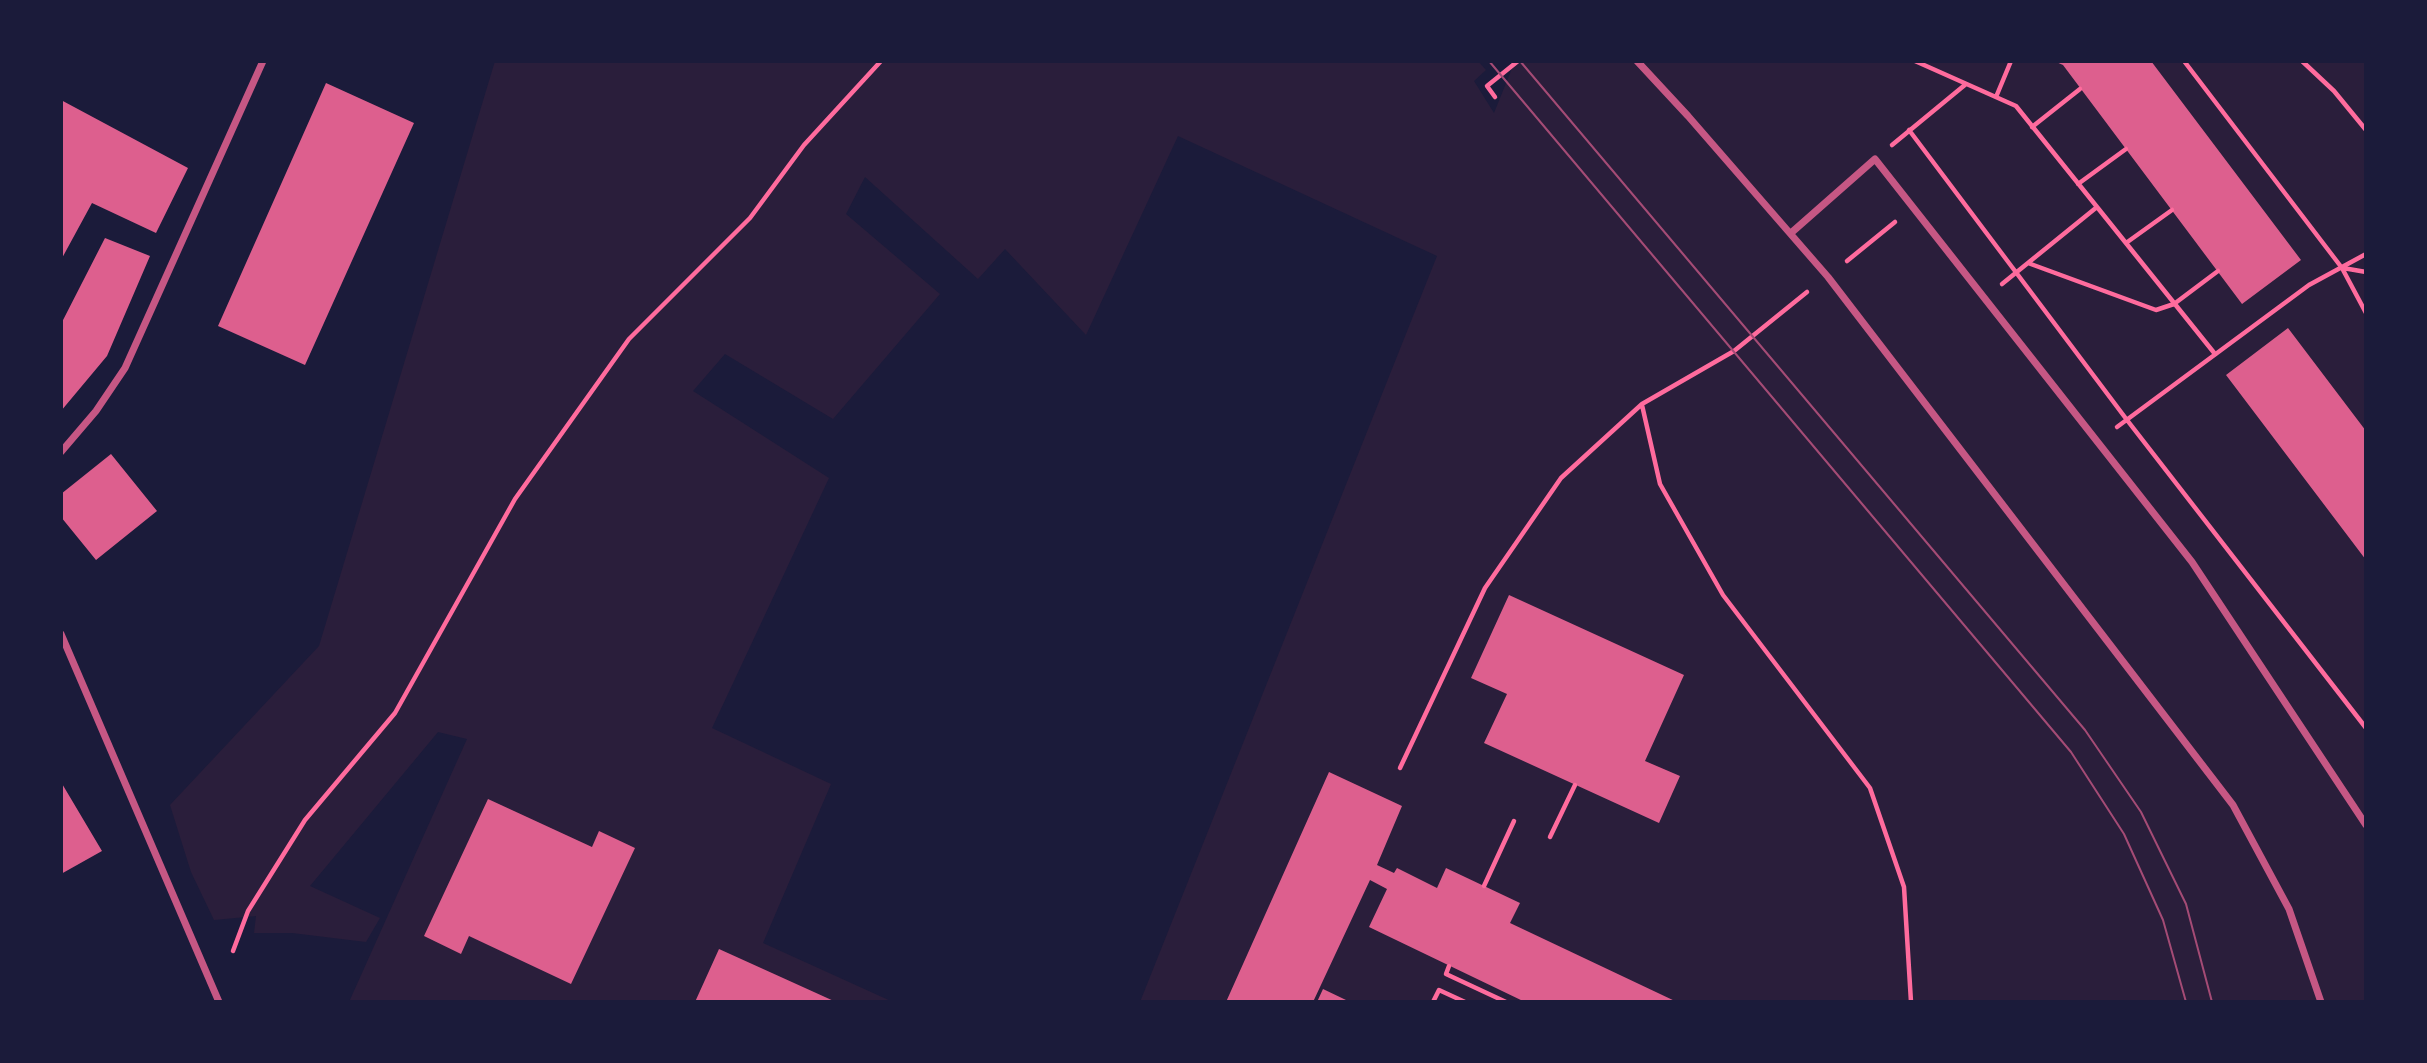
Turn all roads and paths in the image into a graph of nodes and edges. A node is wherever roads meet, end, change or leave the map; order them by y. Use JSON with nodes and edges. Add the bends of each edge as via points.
{"nodes":[{"id":1,"x":263,"y":61,"type":"edge"},
{"id":2,"x":881,"y":61,"type":"edge"},
{"id":3,"x":1518,"y":61,"type":"edge"},
{"id":4,"x":1637,"y":61,"type":"edge"},
{"id":5,"x":1915,"y":61,"type":"edge"},
{"id":6,"x":2011,"y":61,"type":"edge"},
{"id":7,"x":2184,"y":61,"type":"edge"},
{"id":8,"x":2302,"y":61,"type":"edge"},
{"id":9,"x":1966,"y":84,"type":"junction"},
{"id":10,"x":2080,"y":89,"type":"dead end"},
{"id":11,"x":1495,"y":97,"type":"dead end"},
{"id":12,"x":1996,"y":97,"type":"junction"},
{"id":13,"x":2032,"y":127,"type":"junction"},
{"id":14,"x":2366,"y":130,"type":"edge"},
{"id":15,"x":2126,"y":149,"type":"dead end"},
{"id":16,"x":2078,"y":184,"type":"junction"},
{"id":17,"x":1913,"y":207,"type":"junction"},
{"id":18,"x":2097,"y":207,"type":"junction"},
{"id":19,"x":2172,"y":210,"type":"dead end"},
{"id":20,"x":1791,"y":233,"type":"junction"},
{"id":21,"x":2126,"y":243,"type":"junction"},
{"id":22,"x":2366,"y":254,"type":"edge"},
{"id":23,"x":2028,"y":263,"type":"junction"},
{"id":24,"x":2342,"y":268,"type":"junction"},
{"id":25,"x":2218,"y":271,"type":"dead end"},
{"id":26,"x":2017,"y":272,"type":"junction"},
{"id":27,"x":2366,"y":272,"type":"edge"},
{"id":28,"x":1828,"y":277,"type":"junction"},
{"id":29,"x":1985,"y":298,"type":"junction"},
{"id":30,"x":1792,"y":302,"type":"dead end"},
{"id":31,"x":2174,"y":304,"type":"junction"},
{"id":32,"x":2366,"y":313,"type":"edge"},
{"id":33,"x":2215,"y":354,"type":"junction"},
{"id":34,"x":1642,"y":404,"type":"junction"},
{"id":35,"x":2127,"y":420,"type":"junction"},
{"id":36,"x":2098,"y":441,"type":"junction"},
{"id":37,"x":61,"y":452,"type":"edge"},
{"id":38,"x":61,"y":634,"type":"edge"},
{"id":39,"x":2366,"y":728,"type":"edge"},
{"id":40,"x":1399,"y":768,"type":"dead end"},
{"id":41,"x":1575,"y":785,"type":"dead end"},
{"id":42,"x":1514,"y":821,"type":"dead end"},
{"id":43,"x":2366,"y":825,"type":"edge"},
{"id":44,"x":1550,"y":837,"type":"dead end"},
{"id":45,"x":1484,"y":886,"type":"dead end"},
{"id":46,"x":233,"y":951,"type":"dead end"},
{"id":47,"x":1450,"y":966,"type":"dead end"},
{"id":48,"x":219,"y":1002,"type":"edge"},
{"id":49,"x":1433,"y":1002,"type":"edge"},
{"id":50,"x":1465,"y":1002,"type":"edge"},
{"id":51,"x":1506,"y":1002,"type":"edge"},
{"id":52,"x":1911,"y":1002,"type":"edge"},
{"id":53,"x":2321,"y":1002,"type":"edge"}],
"edges":[{"from":1,"to":37,"type":"street","via":[[125,368]]},
{"from":2,"to":46,"type":"path","via":[[804,145],[750,218],[629,339],[515,499],[395,713],[305,820],[248,911]]},
{"from":3,"to":11,"type":"path","via":[[1487,86]]},
{"from":4,"to":20,"type":"street"},
{"from":5,"to":9,"type":"path"},
{"from":6,"to":12,"type":"path"},
{"from":7,"to":24,"type":"path"},
{"from":8,"to":14,"type":"path"},
{"from":9,"to":12,"type":"path"},
{"from":9,"to":26,"type":"path","via":[[1909,131]]},
{"from":10,"to":13,"type":"path"},
{"from":12,"to":13,"type":"path","via":[[2016,106]]},
{"from":13,"to":16,"type":"path"},
{"from":15,"to":16,"type":"path"},
{"from":16,"to":18,"type":"path"},
{"from":17,"to":20,"type":"street","via":[[1875,159]]},
{"from":17,"to":28,"type":"path"},
{"from":17,"to":29,"type":"street"},
{"from":18,"to":21,"type":"path"},
{"from":18,"to":23,"type":"path"},
{"from":19,"to":21,"type":"path"},
{"from":20,"to":28,"type":"street"},
{"from":21,"to":31,"type":"path"},
{"from":22,"to":24,"type":"path"},
{"from":23,"to":26,"type":"path"},
{"from":23,"to":31,"type":"path","via":[[2156,310]]},
{"from":24,"to":27,"type":"path"},
{"from":24,"to":32,"type":"path"},
{"from":24,"to":33,"type":"path","via":[[2309,285]]},
{"from":25,"to":31,"type":"path"},
{"from":26,"to":29,"type":"path"},
{"from":26,"to":35,"type":"path"},
{"from":28,"to":53,"type":"street","via":[[2233,805],[2289,909]]},
{"from":29,"to":36,"type":"street"},
{"from":30,"to":34,"type":"path","via":[[1734,351]]},
{"from":31,"to":33,"type":"path"},
{"from":33,"to":35,"type":"path"},
{"from":34,"to":40,"type":"path","via":[[1561,478],[1485,588]]},
{"from":34,"to":52,"type":"path","via":[[1660,484],[1723,595],[1870,788],[1904,887]]},
{"from":35,"to":36,"type":"path"},
{"from":35,"to":39,"type":"path"},
{"from":36,"to":43,"type":"street","via":[[2192,562]]},
{"from":38,"to":48,"type":"street"},
{"from":41,"to":44,"type":"path"},
{"from":42,"to":45,"type":"path"},
{"from":47,"to":51,"type":"path","via":[[1447,974]]},
{"from":49,"to":50,"type":"path","via":[[1439,990]]}]}
